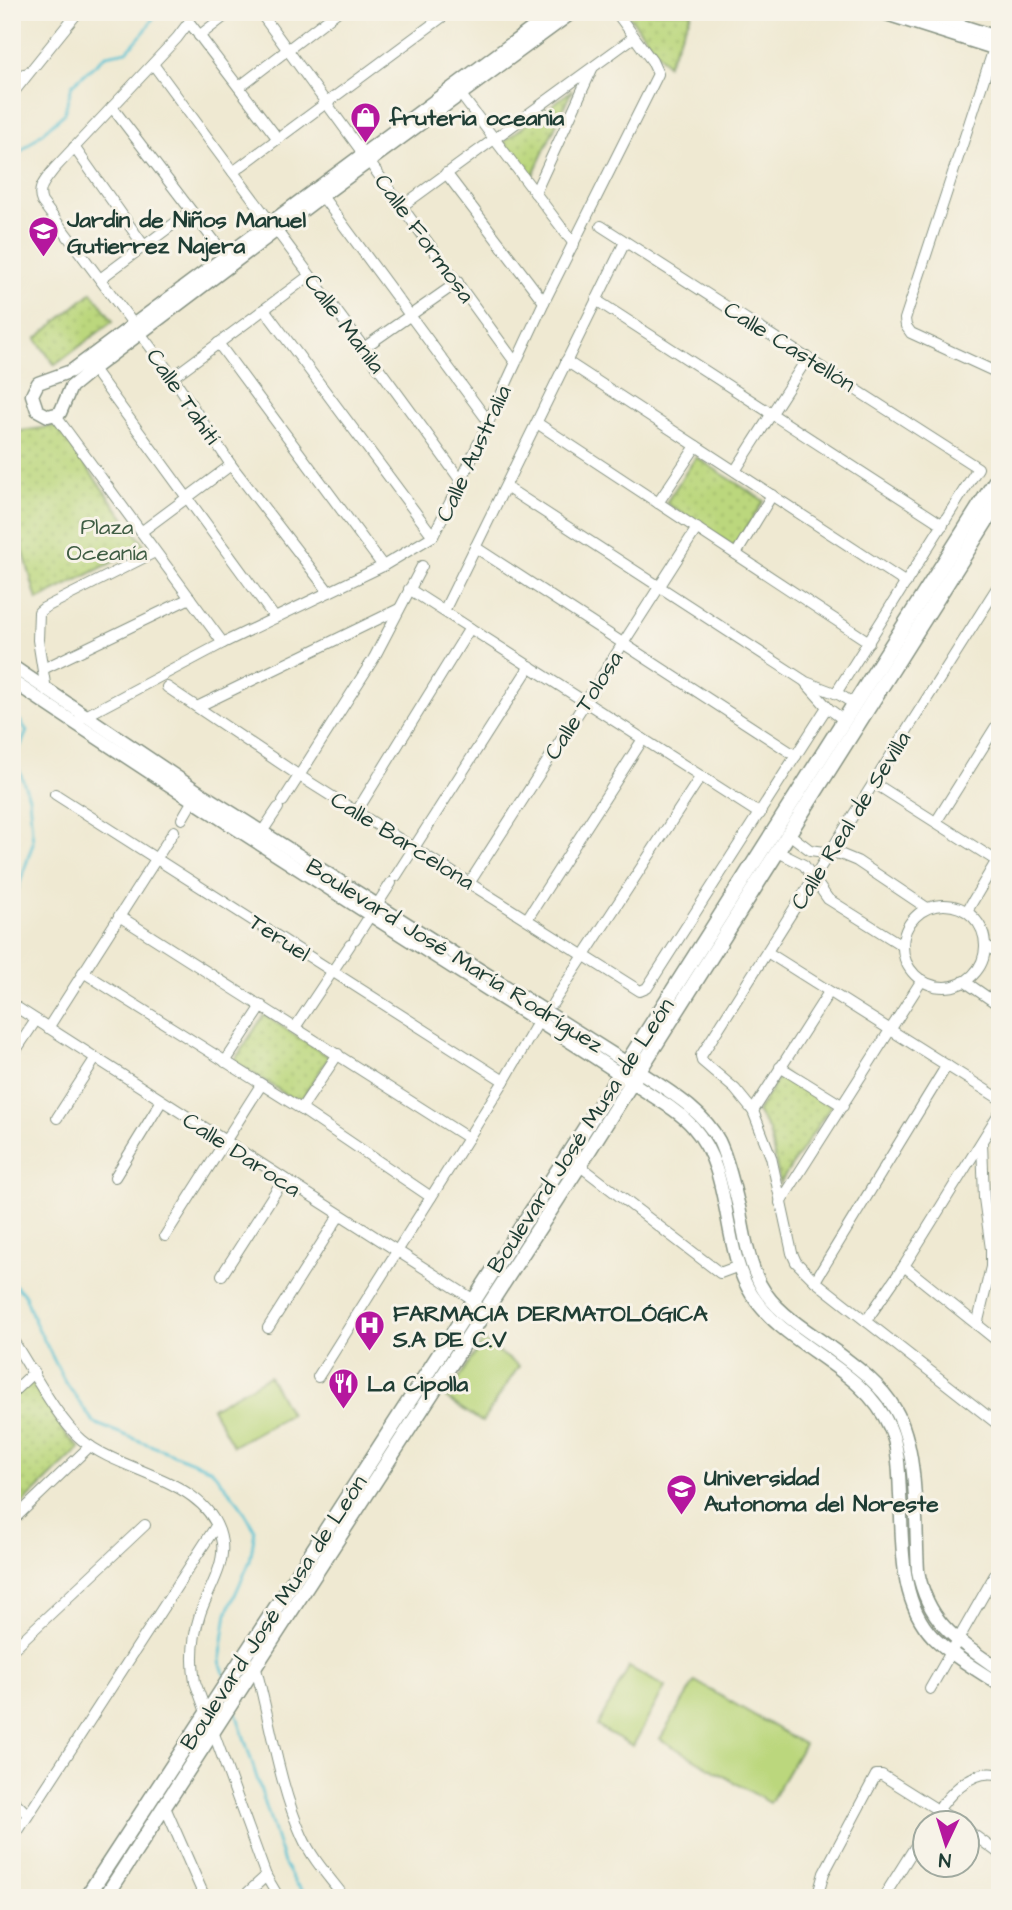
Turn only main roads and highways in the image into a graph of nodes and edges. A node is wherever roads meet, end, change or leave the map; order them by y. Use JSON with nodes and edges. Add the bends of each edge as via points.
{"nodes":[{"id":1,"x":1000,"y":474,"type":"edge"},
{"id":2,"x":1000,"y":499,"type":"edge"},
{"id":3,"x":854,"y":704,"type":"junction"},
{"id":4,"x":839,"y":756,"type":"junction"},
{"id":5,"x":724,"y":923,"type":"junction"},
{"id":6,"x":629,"y":1073,"type":"junction"},
{"id":7,"x":247,"y":1664,"type":"junction"},
{"id":8,"x":212,"y":1717,"type":"junction"},
{"id":9,"x":86,"y":1898,"type":"edge"},
{"id":10,"x":105,"y":1898,"type":"edge"}],
"edges":[{"from":1,"to":3,"type":"main road","name":"Boulevard José Musa de León"},
{"from":2,"to":4,"type":"main road","name":"Boulevard José Musa de León"},
{"from":3,"to":4,"type":"main road","via":[[855,719]]},
{"from":3,"to":5,"type":"main road","name":"Boulevard José Musa de León"},
{"from":4,"to":5,"type":"main road","name":"Boulevard José Musa de León","via":[[778,852]]},
{"from":5,"to":6,"type":"main road","name":"Boulevard José Musa de León"},
{"from":6,"to":7,"type":"main road","name":"Boulevard José Musa de León","via":[[567,1154]]},
{"from":6,"to":7,"type":"main road","name":"Boulevard José Musa de León","via":[[579,1166],[304,1593]]},
{"from":7,"to":8,"type":"main road","name":"Boulevard José Musa de León"},
{"from":7,"to":8,"type":"main road","name":"Boulevard José Musa de León","via":[[241,1685]]},
{"from":8,"to":9,"type":"main road","name":"Boulevard José Musa de León"},
{"from":8,"to":10,"type":"main road","name":"Boulevard José Musa de León","via":[[165,1807]]}]}
